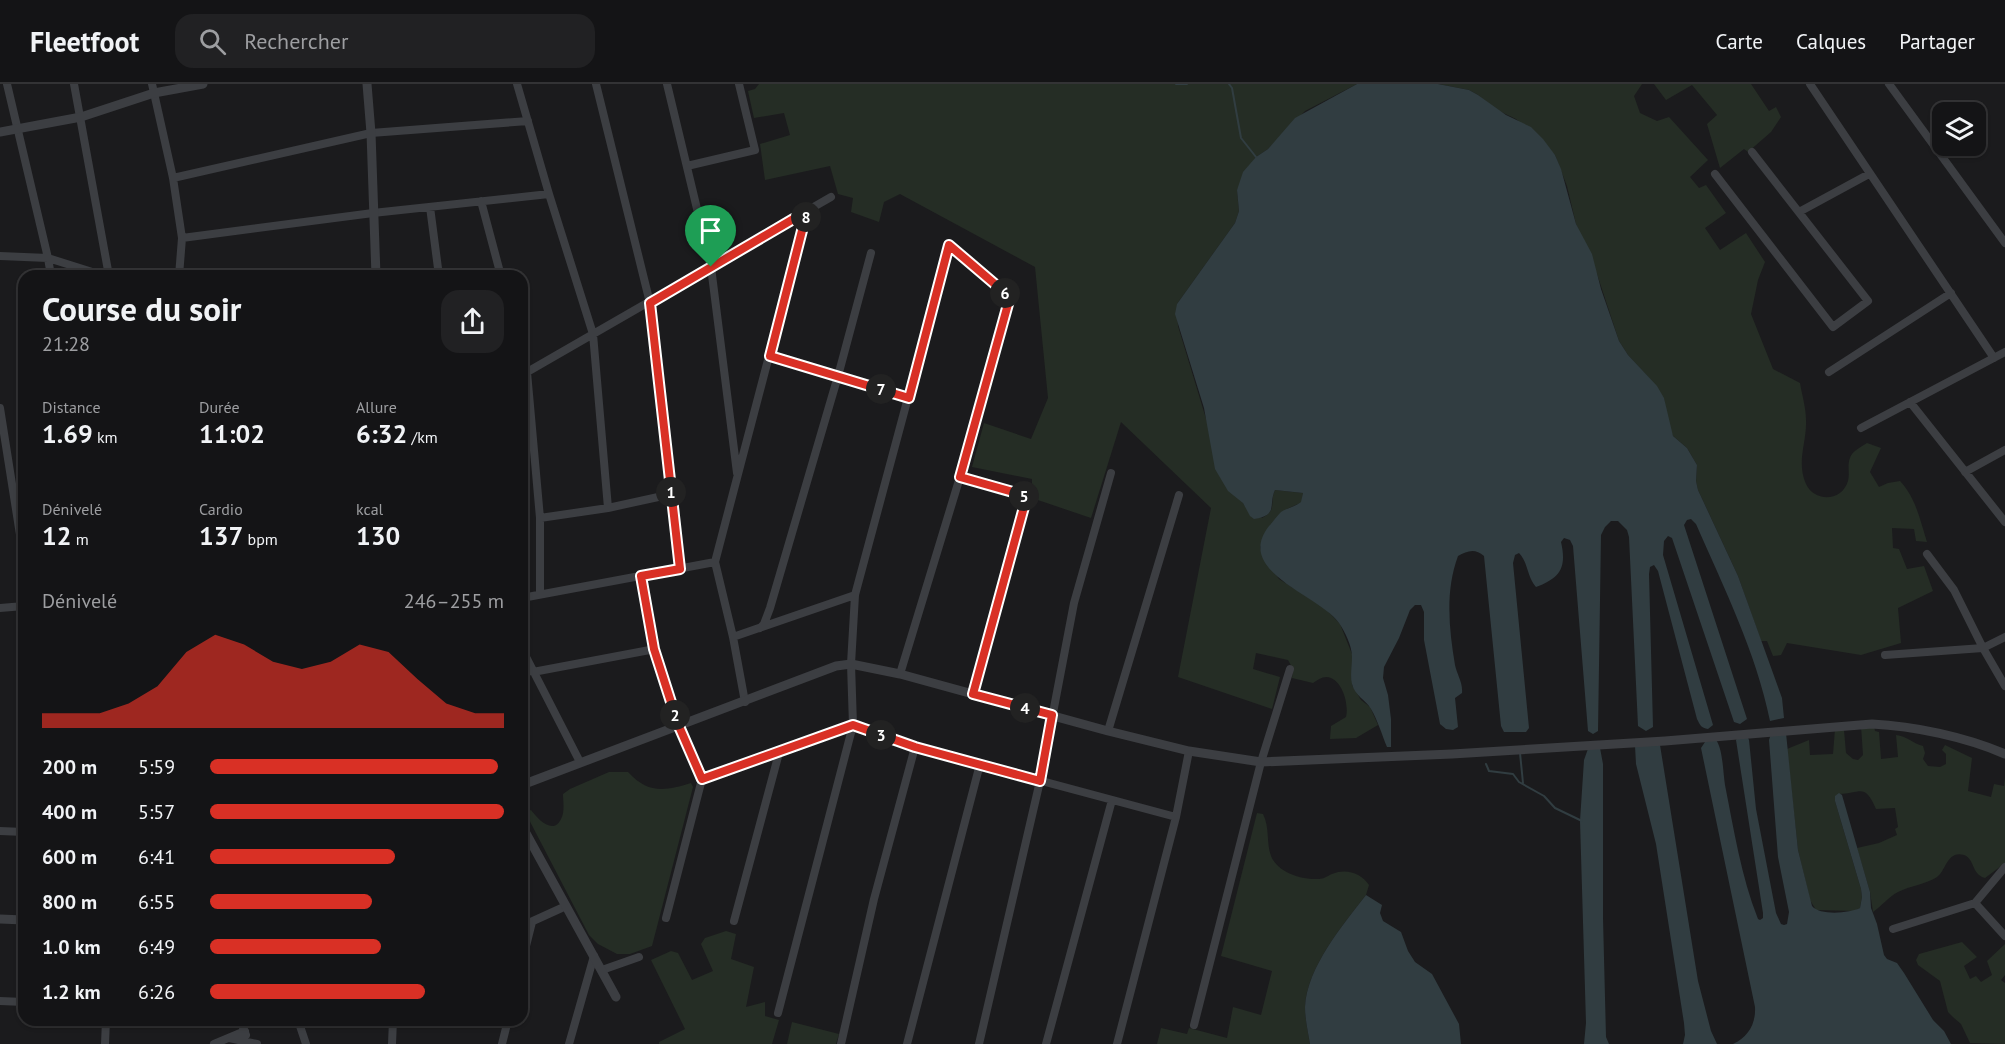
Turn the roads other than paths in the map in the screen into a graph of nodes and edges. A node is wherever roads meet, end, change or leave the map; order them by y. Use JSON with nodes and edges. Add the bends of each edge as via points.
{"nodes":[{"id":1,"x":7,"y":84,"type":"edge"},
{"id":2,"x":74,"y":84,"type":"edge"},
{"id":3,"x":203,"y":84,"type":"edge"},
{"id":4,"x":367,"y":84,"type":"edge"},
{"id":5,"x":518,"y":84,"type":"edge"},
{"id":6,"x":596,"y":84,"type":"edge"},
{"id":7,"x":667,"y":84,"type":"edge"},
{"id":8,"x":739,"y":84,"type":"edge"},
{"id":9,"x":1810,"y":84,"type":"edge"},
{"id":10,"x":1889,"y":84,"type":"edge"},
{"id":11,"x":153,"y":89,"type":"edge"},
{"id":12,"x":81,"y":117,"type":"junction"},
{"id":13,"x":528,"y":121,"type":"junction"},
{"id":14,"x":17,"y":128,"type":"junction"},
{"id":15,"x":0,"y":132,"type":"edge"},
{"id":16,"x":371,"y":133,"type":"junction"},
{"id":17,"x":1752,"y":152,"type":"dead end"},
{"id":18,"x":687,"y":166,"type":"junction"},
{"id":19,"x":1715,"y":174,"type":"dead end"},
{"id":20,"x":1869,"y":174,"type":"junction"},
{"id":21,"x":173,"y":178,"type":"junction"},
{"id":22,"x":549,"y":194,"type":"junction"},
{"id":23,"x":831,"y":197,"type":"dead end"},
{"id":24,"x":481,"y":201,"type":"junction"},
{"id":25,"x":430,"y":207,"type":"junction"},
{"id":26,"x":807,"y":211,"type":"junction"},
{"id":27,"x":1799,"y":212,"type":"junction"},
{"id":28,"x":373,"y":213,"type":"junction"},
{"id":29,"x":182,"y":238,"type":"junction"},
{"id":30,"x":2005,"y":243,"type":"edge"},
{"id":31,"x":871,"y":253,"type":"dead end"},
{"id":32,"x":0,"y":256,"type":"edge"},
{"id":33,"x":48,"y":258,"type":"junction"},
{"id":34,"x":711,"y":267,"type":"junction"},
{"id":35,"x":50,"y":270,"type":"edge"},
{"id":36,"x":87,"y":270,"type":"edge"},
{"id":37,"x":106,"y":270,"type":"edge"},
{"id":38,"x":179,"y":270,"type":"edge"},
{"id":39,"x":376,"y":270,"type":"edge"},
{"id":40,"x":438,"y":270,"type":"edge"},
{"id":41,"x":499,"y":270,"type":"edge"},
{"id":42,"x":1951,"y":293,"type":"junction"},
{"id":43,"x":650,"y":303,"type":"junction"},
{"id":44,"x":593,"y":334,"type":"junction"},
{"id":45,"x":2005,"y":352,"type":"edge"},
{"id":46,"x":770,"y":356,"type":"junction"},
{"id":47,"x":1994,"y":358,"type":"junction"},
{"id":48,"x":528,"y":371,"type":"edge"},
{"id":49,"x":1829,"y":372,"type":"dead end"},
{"id":50,"x":838,"y":376,"type":"junction"},
{"id":51,"x":909,"y":398,"type":"junction"},
{"id":52,"x":528,"y":402,"type":"edge"},
{"id":53,"x":1910,"y":402,"type":"junction"},
{"id":54,"x":0,"y":408,"type":"edge"},
{"id":55,"x":1861,"y":428,"type":"dead end"},
{"id":56,"x":2005,"y":450,"type":"edge"},
{"id":57,"x":1965,"y":472,"type":"junction"},
{"id":58,"x":1111,"y":473,"type":"dead end"},
{"id":59,"x":960,"y":477,"type":"junction"},
{"id":60,"x":737,"y":478,"type":"junction"},
{"id":61,"x":672,"y":494,"type":"junction"},
{"id":62,"x":1179,"y":495,"type":"dead end"},
{"id":63,"x":608,"y":508,"type":"junction"},
{"id":64,"x":540,"y":519,"type":"junction"},
{"id":65,"x":18,"y":522,"type":"edge"},
{"id":66,"x":2005,"y":522,"type":"edge"},
{"id":67,"x":1927,"y":554,"type":"dead end"},
{"id":68,"x":715,"y":562,"type":"junction"},
{"id":69,"x":680,"y":569,"type":"junction"},
{"id":70,"x":641,"y":576,"type":"junction"},
{"id":71,"x":540,"y":594,"type":"junction"},
{"id":72,"x":855,"y":596,"type":"junction"},
{"id":73,"x":528,"y":597,"type":"edge"},
{"id":74,"x":18,"y":606,"type":"edge"},
{"id":75,"x":0,"y":608,"type":"edge"},
{"id":76,"x":760,"y":628,"type":"junction"},
{"id":77,"x":2005,"y":637,"type":"edge"},
{"id":78,"x":734,"y":638,"type":"junction"},
{"id":79,"x":1983,"y":648,"type":"junction"},
{"id":80,"x":654,"y":649,"type":"junction"},
{"id":81,"x":1885,"y":655,"type":"dead end"},
{"id":82,"x":528,"y":662,"type":"edge"},
{"id":83,"x":852,"y":664,"type":"junction"},
{"id":84,"x":1290,"y":669,"type":"dead end"},
{"id":85,"x":533,"y":672,"type":"junction"},
{"id":86,"x":900,"y":674,"type":"junction"},
{"id":87,"x":2005,"y":686,"type":"edge"},
{"id":88,"x":973,"y":694,"type":"junction"},
{"id":89,"x":745,"y":702,"type":"junction"},
{"id":90,"x":1052,"y":715,"type":"junction"},
{"id":91,"x":678,"y":724,"type":"junction"},
{"id":92,"x":853,"y":725,"type":"junction"},
{"id":93,"x":1108,"y":731,"type":"junction"},
{"id":94,"x":915,"y":747,"type":"junction"},
{"id":95,"x":1189,"y":751,"type":"junction"},
{"id":96,"x":778,"y":753,"type":"junction"},
{"id":97,"x":2005,"y":754,"type":"edge"},
{"id":98,"x":580,"y":762,"type":"junction"},
{"id":99,"x":1261,"y":762,"type":"junction"},
{"id":100,"x":980,"y":764,"type":"junction"},
{"id":101,"x":702,"y":779,"type":"junction"},
{"id":102,"x":1040,"y":781,"type":"junction"},
{"id":103,"x":528,"y":782,"type":"edge"},
{"id":104,"x":1112,"y":800,"type":"junction"},
{"id":105,"x":1176,"y":817,"type":"junction"},
{"id":106,"x":0,"y":831,"type":"edge"},
{"id":107,"x":18,"y":832,"type":"edge"},
{"id":108,"x":528,"y":845,"type":"edge"},
{"id":109,"x":2005,"y":867,"type":"edge"},
{"id":110,"x":1975,"y":903,"type":"junction"},
{"id":111,"x":566,"y":906,"type":"junction"},
{"id":112,"x":666,"y":918,"type":"dead end"},
{"id":113,"x":0,"y":919,"type":"edge"},
{"id":114,"x":18,"y":920,"type":"edge"},
{"id":115,"x":734,"y":921,"type":"dead end"},
{"id":116,"x":532,"y":922,"type":"junction"},
{"id":117,"x":528,"y":924,"type":"edge"},
{"id":118,"x":1893,"y":929,"type":"dead end"},
{"id":119,"x":2005,"y":936,"type":"edge"},
{"id":120,"x":528,"y":938,"type":"edge"},
{"id":121,"x":594,"y":956,"type":"junction"},
{"id":122,"x":639,"y":957,"type":"dead end"},
{"id":123,"x":602,"y":970,"type":"junction"},
{"id":124,"x":616,"y":997,"type":"dead end"},
{"id":125,"x":0,"y":1001,"type":"edge"},
{"id":126,"x":18,"y":1002,"type":"edge"},
{"id":127,"x":778,"y":1013,"type":"dead end"},
{"id":128,"x":1194,"y":1025,"type":"dead end"},
{"id":129,"x":106,"y":1026,"type":"edge"},
{"id":130,"x":243,"y":1026,"type":"edge"},
{"id":131,"x":300,"y":1026,"type":"edge"},
{"id":132,"x":393,"y":1026,"type":"edge"},
{"id":133,"x":506,"y":1026,"type":"edge"},
{"id":134,"x":245,"y":1031,"type":"junction"},
{"id":135,"x":229,"y":1038,"type":"junction"},
{"id":136,"x":253,"y":1043,"type":"edge"},
{"id":137,"x":105,"y":1044,"type":"edge"},
{"id":138,"x":214,"y":1044,"type":"edge"},
{"id":139,"x":306,"y":1044,"type":"edge"},
{"id":140,"x":392,"y":1044,"type":"edge"},
{"id":141,"x":502,"y":1044,"type":"edge"},
{"id":142,"x":569,"y":1044,"type":"edge"},
{"id":143,"x":841,"y":1044,"type":"edge"},
{"id":144,"x":907,"y":1044,"type":"edge"},
{"id":145,"x":979,"y":1044,"type":"edge"},
{"id":146,"x":1046,"y":1044,"type":"edge"},
{"id":147,"x":1117,"y":1044,"type":"edge"}],
"edges":[{"from":1,"to":14,"type":"street"},
{"from":2,"to":12,"type":"street"},
{"from":3,"to":11,"type":"street"},
{"from":4,"to":16,"type":"street"},
{"from":5,"to":13,"type":"street"},
{"from":6,"to":43,"type":"street"},
{"from":7,"to":18,"type":"street"},
{"from":8,"to":18,"type":"street","via":[[755,150]]},
{"from":9,"to":20,"type":"street"},
{"from":10,"to":30,"type":"street"},
{"from":11,"to":12,"type":"street"},
{"from":11,"to":21,"type":"street"},
{"from":12,"to":14,"type":"street"},
{"from":12,"to":37,"type":"street"},
{"from":13,"to":16,"type":"street"},
{"from":13,"to":22,"type":"street"},
{"from":14,"to":15,"type":"street"},
{"from":14,"to":33,"type":"street"},
{"from":16,"to":21,"type":"street"},
{"from":16,"to":28,"type":"street"},
{"from":17,"to":27,"type":"street"},
{"from":18,"to":34,"type":"street"},
{"from":19,"to":27,"type":"street","via":[[1833,327],[1868,301]]},
{"from":20,"to":27,"type":"street"},
{"from":20,"to":42,"type":"street"},
{"from":21,"to":29,"type":"street"},
{"from":22,"to":24,"type":"street"},
{"from":22,"to":44,"type":"street"},
{"from":23,"to":26,"type":"street"},
{"from":24,"to":25,"type":"street"},
{"from":24,"to":41,"type":"street"},
{"from":25,"to":28,"type":"street"},
{"from":25,"to":40,"type":"street"},
{"from":26,"to":34,"type":"street"},
{"from":26,"to":46,"type":"street"},
{"from":28,"to":29,"type":"street"},
{"from":28,"to":39,"type":"street"},
{"from":29,"to":38,"type":"street"},
{"from":31,"to":50,"type":"street"},
{"from":32,"to":33,"type":"street"},
{"from":33,"to":35,"type":"street"},
{"from":33,"to":36,"type":"street"},
{"from":34,"to":43,"type":"street"},
{"from":34,"to":60,"type":"street"},
{"from":42,"to":47,"type":"street"},
{"from":42,"to":49,"type":"street"},
{"from":43,"to":44,"type":"street"},
{"from":43,"to":61,"type":"street"},
{"from":44,"to":48,"type":"street"},
{"from":44,"to":63,"type":"street"},
{"from":45,"to":47,"type":"street"},
{"from":46,"to":50,"type":"street"},
{"from":46,"to":60,"type":"street"},
{"from":47,"to":53,"type":"street"},
{"from":50,"to":51,"type":"street"},
{"from":50,"to":76,"type":"street","via":[[770,608]]},
{"from":51,"to":59,"type":"street","via":[[949,245],[1010,297]]},
{"from":51,"to":72,"type":"street"},
{"from":52,"to":64,"type":"street"},
{"from":53,"to":55,"type":"street"},
{"from":53,"to":57,"type":"street"},
{"from":54,"to":65,"type":"street"},
{"from":56,"to":57,"type":"street"},
{"from":57,"to":66,"type":"street"},
{"from":58,"to":90,"type":"street","via":[[1074,603]]},
{"from":59,"to":86,"type":"street"},
{"from":59,"to":88,"type":"street","via":[[1027,496]]},
{"from":60,"to":68,"type":"street"},
{"from":61,"to":63,"type":"street"},
{"from":61,"to":69,"type":"street"},
{"from":62,"to":93,"type":"street"},
{"from":63,"to":64,"type":"street"},
{"from":64,"to":71,"type":"street"},
{"from":67,"to":79,"type":"street","via":[[1954,590]]},
{"from":68,"to":69,"type":"street"},
{"from":68,"to":78,"type":"street"},
{"from":69,"to":70,"type":"street"},
{"from":70,"to":71,"type":"street"},
{"from":70,"to":80,"type":"street"},
{"from":71,"to":73,"type":"street"},
{"from":72,"to":76,"type":"street"},
{"from":72,"to":83,"type":"street"},
{"from":74,"to":75,"type":"street"},
{"from":76,"to":78,"type":"street"},
{"from":77,"to":79,"type":"street"},
{"from":78,"to":89,"type":"street"},
{"from":79,"to":81,"type":"street"},
{"from":79,"to":87,"type":"street"},
{"from":80,"to":85,"type":"street"},
{"from":80,"to":91,"type":"street"},
{"from":82,"to":85,"type":"street"},
{"from":83,"to":86,"type":"street"},
{"from":83,"to":89,"type":"street","via":[[836,666]]},
{"from":83,"to":92,"type":"street"},
{"from":84,"to":99,"type":"street"},
{"from":85,"to":98,"type":"street"},
{"from":86,"to":88,"type":"street"},
{"from":88,"to":90,"type":"street"},
{"from":89,"to":91,"type":"street"},
{"from":90,"to":93,"type":"street"},
{"from":90,"to":102,"type":"street"},
{"from":91,"to":98,"type":"street"},
{"from":91,"to":101,"type":"street"},
{"from":92,"to":94,"type":"street"},
{"from":92,"to":96,"type":"street"},
{"from":92,"to":127,"type":"street"},
{"from":93,"to":95,"type":"street"},
{"from":94,"to":100,"type":"street"},
{"from":94,"to":143,"type":"street","via":[[874,899]]},
{"from":95,"to":99,"type":"street"},
{"from":95,"to":105,"type":"street"},
{"from":96,"to":101,"type":"street"},
{"from":96,"to":115,"type":"street"},
{"from":97,"to":99,"type":"street","via":[[1902,726],[1872,724],[1665,741]]},
{"from":98,"to":103,"type":"street"},
{"from":99,"to":128,"type":"street"},
{"from":100,"to":102,"type":"street"},
{"from":100,"to":144,"type":"street"},
{"from":101,"to":112,"type":"street"},
{"from":102,"to":104,"type":"street"},
{"from":102,"to":145,"type":"street"},
{"from":104,"to":105,"type":"street"},
{"from":104,"to":146,"type":"street"},
{"from":105,"to":147,"type":"street"},
{"from":106,"to":107,"type":"street"},
{"from":108,"to":111,"type":"street"},
{"from":109,"to":110,"type":"street"},
{"from":110,"to":118,"type":"street"},
{"from":110,"to":119,"type":"street"},
{"from":111,"to":116,"type":"street"},
{"from":111,"to":121,"type":"street"},
{"from":113,"to":114,"type":"street"},
{"from":116,"to":117,"type":"street"},
{"from":116,"to":120,"type":"street"},
{"from":121,"to":123,"type":"street"},
{"from":121,"to":142,"type":"street"},
{"from":122,"to":123,"type":"street"},
{"from":123,"to":124,"type":"street"},
{"from":125,"to":126,"type":"street"},
{"from":129,"to":137,"type":"street"},
{"from":130,"to":134,"type":"street"},
{"from":131,"to":139,"type":"street"},
{"from":132,"to":140,"type":"street"},
{"from":133,"to":141,"type":"street"},
{"from":134,"to":135,"type":"street"},
{"from":134,"to":136,"type":"street"},
{"from":135,"to":136,"type":"street"},
{"from":135,"to":138,"type":"street"}]}
